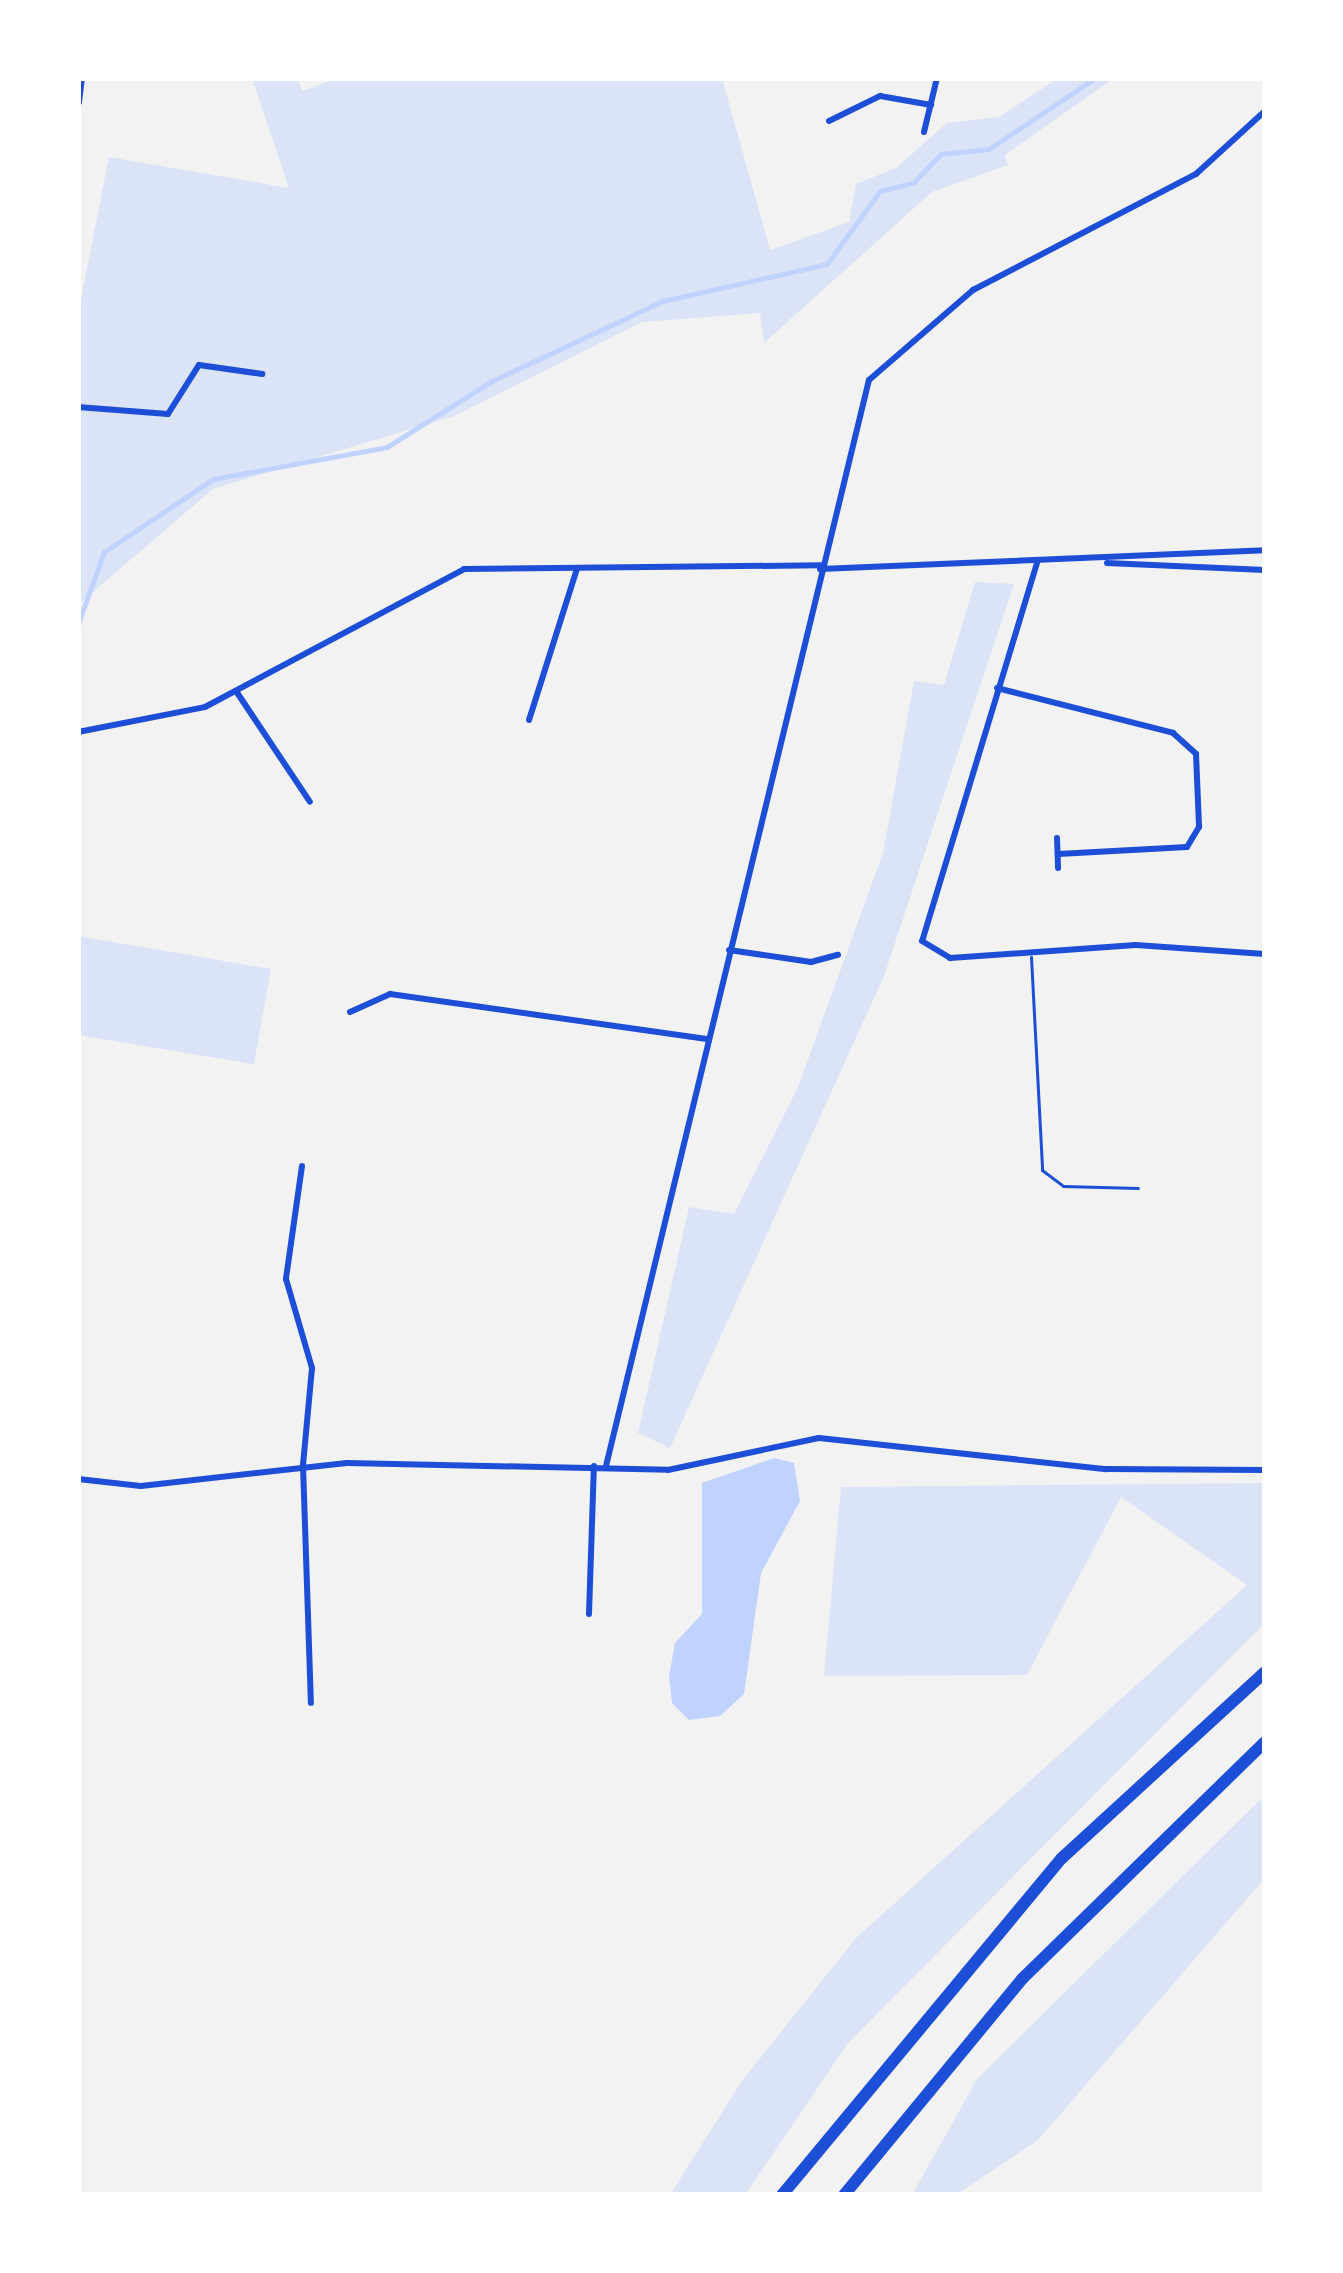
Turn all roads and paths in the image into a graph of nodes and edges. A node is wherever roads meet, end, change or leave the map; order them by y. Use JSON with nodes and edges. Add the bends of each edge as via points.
{"nodes":[{"id":1,"x":81,"y":78,"type":"edge"},
{"id":2,"x":937,"y":78,"type":"edge"},
{"id":3,"x":78,"y":102,"type":"edge"},
{"id":4,"x":931,"y":105,"type":"junction"},
{"id":5,"x":1265,"y":111,"type":"edge"},
{"id":6,"x":829,"y":121,"type":"dead end"},
{"id":7,"x":924,"y":132,"type":"dead end"},
{"id":8,"x":262,"y":374,"type":"dead end"},
{"id":9,"x":78,"y":407,"type":"edge"},
{"id":10,"x":1265,"y":550,"type":"edge"},
{"id":11,"x":1100,"y":562,"type":"junction"},
{"id":12,"x":1037,"y":563,"type":"junction"},
{"id":13,"x":821,"y":567,"type":"junction"},
{"id":14,"x":577,"y":569,"type":"junction"},
{"id":15,"x":1265,"y":570,"type":"edge"},
{"id":16,"x":997,"y":688,"type":"junction"},
{"id":17,"x":236,"y":691,"type":"junction"},
{"id":18,"x":529,"y":720,"type":"dead end"},
{"id":19,"x":78,"y":732,"type":"edge"},
{"id":20,"x":310,"y":802,"type":"dead end"},
{"id":21,"x":1058,"y":838,"type":"dead end"},
{"id":22,"x":1058,"y":854,"type":"junction"},
{"id":23,"x":1058,"y":868,"type":"dead end"},
{"id":24,"x":729,"y":950,"type":"junction"},
{"id":25,"x":1265,"y":954,"type":"edge"},
{"id":26,"x":838,"y":955,"type":"dead end"},
{"id":27,"x":1030,"y":955,"type":"junction"},
{"id":28,"x":350,"y":1012,"type":"dead end"},
{"id":29,"x":707,"y":1039,"type":"junction"},
{"id":30,"x":302,"y":1166,"type":"dead end"},
{"id":31,"x":1138,"y":1188,"type":"dead end"},
{"id":32,"x":303,"y":1465,"type":"junction"},
{"id":33,"x":594,"y":1466,"type":"junction"},
{"id":34,"x":606,"y":1466,"type":"junction"},
{"id":35,"x":1265,"y":1469,"type":"edge"},
{"id":36,"x":78,"y":1479,"type":"edge"},
{"id":37,"x":589,"y":1614,"type":"dead end"},
{"id":38,"x":1265,"y":1672,"type":"edge"},
{"id":39,"x":311,"y":1702,"type":"dead end"},
{"id":40,"x":1265,"y":1742,"type":"edge"},
{"id":41,"x":782,"y":2195,"type":"edge"},
{"id":42,"x":844,"y":2195,"type":"edge"}],
"edges":[{"from":1,"to":3,"type":"street"},
{"from":2,"to":4,"type":"street"},
{"from":4,"to":6,"type":"street","via":[[880,96]]},
{"from":4,"to":7,"type":"street"},
{"from":5,"to":13,"type":"street","via":[[1192,177],[973,290],[896,347],[865,390]]},
{"from":8,"to":9,"type":"street","via":[[199,365],[168,414],[155,417]]},
{"from":10,"to":11,"type":"street"},
{"from":11,"to":12,"type":"street"},
{"from":11,"to":15,"type":"street"},
{"from":12,"to":13,"type":"street"},
{"from":12,"to":16,"type":"street"},
{"from":13,"to":14,"type":"street"},
{"from":13,"to":24,"type":"street"},
{"from":14,"to":17,"type":"street","via":[[464,569]]},
{"from":14,"to":18,"type":"street"},
{"from":16,"to":22,"type":"street","via":[[1173,733],[1196,754],[1199,827],[1187,847]]},
{"from":16,"to":27,"type":"street","via":[[920,920],[926,949]]},
{"from":17,"to":19,"type":"street"},
{"from":17,"to":20,"type":"street"},
{"from":21,"to":22,"type":"street"},
{"from":22,"to":23,"type":"street"},
{"from":24,"to":26,"type":"street","via":[[811,962]]},
{"from":24,"to":29,"type":"street"},
{"from":25,"to":27,"type":"street","via":[[1136,945]]},
{"from":27,"to":31,"type":"lane","via":[[1042,1171],[1063,1186]]},
{"from":28,"to":29,"type":"street","via":[[390,994]]},
{"from":29,"to":34,"type":"street"},
{"from":30,"to":32,"type":"street","via":[[286,1279],[312,1368]]},
{"from":32,"to":33,"type":"street"},
{"from":32,"to":36,"type":"street","via":[[142,1486]]},
{"from":32,"to":39,"type":"street"},
{"from":33,"to":34,"type":"street"},
{"from":33,"to":37,"type":"street"},
{"from":34,"to":35,"type":"street","via":[[676,1469],[819,1438],[1106,1468]]},
{"from":38,"to":41,"type":"highway","via":[[1046,1876]]},
{"from":40,"to":42,"type":"highway","via":[[1022,1979]]}]}
